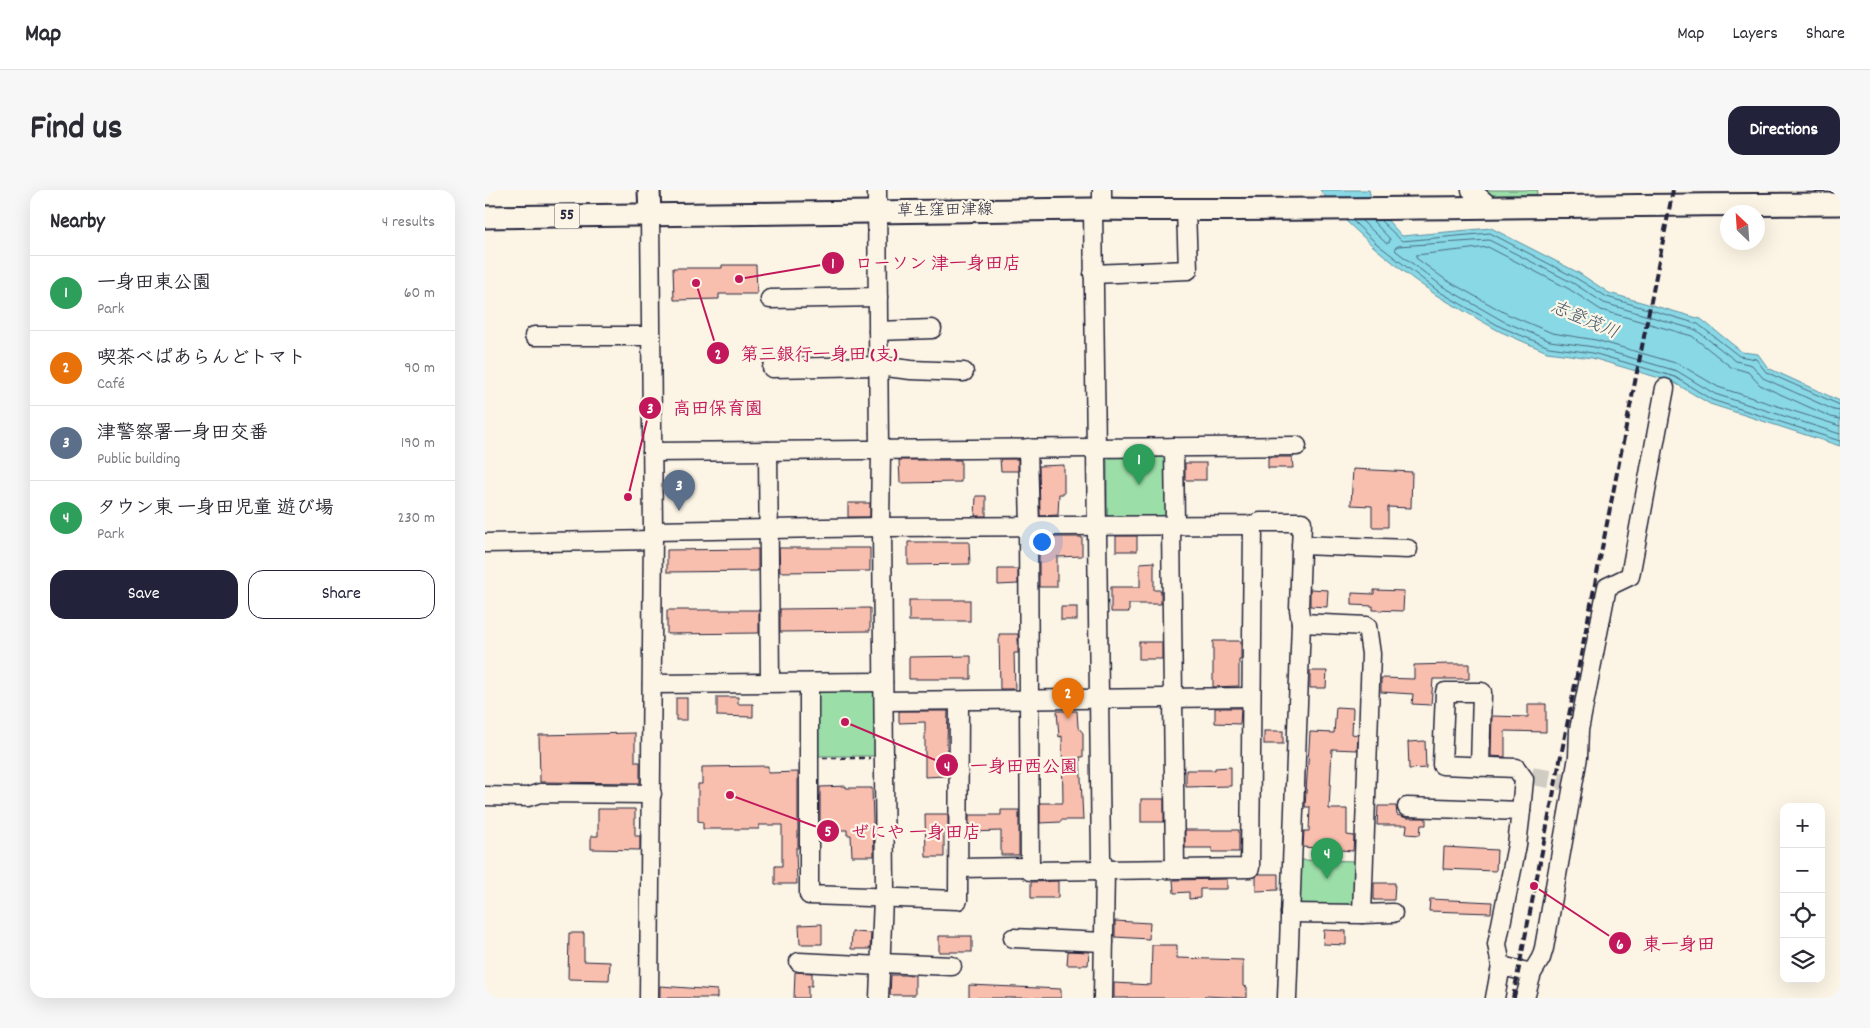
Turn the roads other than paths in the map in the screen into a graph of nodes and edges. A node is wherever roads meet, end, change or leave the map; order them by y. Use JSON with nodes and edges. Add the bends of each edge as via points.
{"nodes":[{"id":1,"x":649,"y":190,"type":"edge"},
{"id":2,"x":877,"y":190,"type":"edge"},
{"id":3,"x":1470,"y":198,"type":"edge"},
{"id":4,"x":1099,"y":202,"type":"edge"},
{"id":5,"x":1840,"y":204,"type":"edge"},
{"id":6,"x":1186,"y":209,"type":"junction"},
{"id":7,"x":877,"y":212,"type":"junction"},
{"id":8,"x":650,"y":214,"type":"junction"},
{"id":9,"x":485,"y":217,"type":"edge"},
{"id":10,"x":1093,"y":274,"type":"junction"},
{"id":11,"x":878,"y":296,"type":"junction"},
{"id":12,"x":770,"y":299,"type":"dead end"},
{"id":13,"x":932,"y":330,"type":"dead end"},
{"id":14,"x":878,"y":331,"type":"junction"},
{"id":15,"x":534,"y":336,"type":"dead end"},
{"id":16,"x":651,"y":336,"type":"junction"},
{"id":17,"x":878,"y":366,"type":"junction"},
{"id":18,"x":772,"y":368,"type":"dead end"},
{"id":19,"x":964,"y":372,"type":"dead end"},
{"id":20,"x":1665,"y":388,"type":"dead end"},
{"id":21,"x":1297,"y":446,"type":"dead end"},
{"id":22,"x":1095,"y":447,"type":"junction"},
{"id":23,"x":1175,"y":447,"type":"junction"},
{"id":24,"x":1028,"y":448,"type":"junction"},
{"id":25,"x":880,"y":450,"type":"junction"},
{"id":26,"x":768,"y":451,"type":"junction"},
{"id":27,"x":652,"y":452,"type":"junction"},
{"id":28,"x":1253,"y":525,"type":"junction"},
{"id":29,"x":1096,"y":526,"type":"junction"},
{"id":30,"x":1173,"y":526,"type":"junction"},
{"id":31,"x":881,"y":527,"type":"junction"},
{"id":32,"x":1029,"y":527,"type":"junction"},
{"id":33,"x":768,"y":530,"type":"junction"},
{"id":34,"x":653,"y":535,"type":"junction"},
{"id":35,"x":485,"y":543,"type":"edge"},
{"id":36,"x":1301,"y":545,"type":"junction"},
{"id":37,"x":1409,"y":549,"type":"dead end"},
{"id":38,"x":1301,"y":623,"type":"junction"},
{"id":39,"x":770,"y":682,"type":"junction"},
{"id":40,"x":883,"y":682,"type":"junction"},
{"id":41,"x":809,"y":683,"type":"junction"},
{"id":42,"x":652,"y":684,"type":"junction"},
{"id":43,"x":1173,"y":698,"type":"junction"},
{"id":44,"x":1251,"y":698,"type":"junction"},
{"id":45,"x":1098,"y":699,"type":"junction"},
{"id":46,"x":1029,"y":700,"type":"junction"},
{"id":47,"x":884,"y":701,"type":"junction"},
{"id":48,"x":959,"y":701,"type":"junction"},
{"id":49,"x":1480,"y":767,"type":"junction"},
{"id":50,"x":652,"y":794,"type":"junction"},
{"id":51,"x":485,"y":796,"type":"edge"},
{"id":52,"x":1407,"y":806,"type":"dead end"},
{"id":53,"x":1521,"y":811,"type":"junction"},
{"id":54,"x":959,"y":868,"type":"junction"},
{"id":55,"x":1030,"y":868,"type":"junction"},
{"id":56,"x":1175,"y":868,"type":"junction"},
{"id":57,"x":1105,"y":869,"type":"junction"},
{"id":58,"x":883,"y":898,"type":"junction"},
{"id":59,"x":1290,"y":913,"type":"junction"},
{"id":60,"x":1362,"y":914,"type":"junction"},
{"id":61,"x":1393,"y":914,"type":"dead end"},
{"id":62,"x":1013,"y":938,"type":"dead end"},
{"id":63,"x":1104,"y":942,"type":"junction"},
{"id":64,"x":799,"y":962,"type":"dead end"},
{"id":65,"x":881,"y":964,"type":"junction"},
{"id":66,"x":952,"y":966,"type":"dead end"},
{"id":67,"x":1501,"y":966,"type":"junction"},
{"id":68,"x":1532,"y":973,"type":"junction"},
{"id":69,"x":649,"y":998,"type":"edge"},
{"id":70,"x":879,"y":998,"type":"edge"},
{"id":71,"x":1103,"y":998,"type":"edge"},
{"id":72,"x":1287,"y":998,"type":"edge"},
{"id":73,"x":1495,"y":998,"type":"edge"},
{"id":74,"x":1525,"y":998,"type":"edge"}],
"edges":[{"from":1,"to":8,"type":"main road"},
{"from":2,"to":7,"type":"street"},
{"from":3,"to":5,"type":"main road","name":"草生窪田津線","via":[[1491,207]]},
{"from":3,"to":6,"type":"main road","name":"草生窪田津線","via":[[1316,208]]},
{"from":4,"to":6,"type":"main road","name":"草生窪田津線"},
{"from":4,"to":7,"type":"main road","name":"草生窪田津線"},
{"from":4,"to":10,"type":"street"},
{"from":6,"to":10,"type":"street","via":[[1188,270]]},
{"from":7,"to":8,"type":"main road","name":"草生窪田津線"},
{"from":7,"to":11,"type":"street"},
{"from":8,"to":9,"type":"main road","number":"55"},
{"from":8,"to":16,"type":"street"},
{"from":10,"to":22,"type":"street"},
{"from":11,"to":12,"type":"street"},
{"from":11,"to":14,"type":"street"},
{"from":13,"to":14,"type":"street"},
{"from":14,"to":17,"type":"street"},
{"from":15,"to":16,"type":"street"},
{"from":16,"to":27,"type":"street"},
{"from":17,"to":18,"type":"street"},
{"from":17,"to":19,"type":"street"},
{"from":17,"to":25,"type":"street"},
{"from":20,"to":68,"type":"street","via":[[1630,576],[1607,587],[1579,730],[1578,757],[1543,948]]},
{"from":21,"to":23,"type":"street"},
{"from":22,"to":23,"type":"street"},
{"from":22,"to":24,"type":"street"},
{"from":22,"to":29,"type":"street"},
{"from":23,"to":30,"type":"street"},
{"from":24,"to":25,"type":"street"},
{"from":24,"to":32,"type":"street"},
{"from":25,"to":26,"type":"street"},
{"from":25,"to":31,"type":"street"},
{"from":26,"to":27,"type":"street"},
{"from":26,"to":33,"type":"street"},
{"from":27,"to":34,"type":"street"},
{"from":28,"to":30,"type":"street"},
{"from":28,"to":36,"type":"street","via":[[1260,522],[1302,522]]},
{"from":28,"to":44,"type":"street"},
{"from":29,"to":30,"type":"street"},
{"from":29,"to":32,"type":"street"},
{"from":29,"to":45,"type":"street"},
{"from":30,"to":43,"type":"street"},
{"from":31,"to":32,"type":"street"},
{"from":31,"to":33,"type":"street"},
{"from":31,"to":40,"type":"street"},
{"from":32,"to":46,"type":"street"},
{"from":33,"to":34,"type":"street"},
{"from":33,"to":39,"type":"street"},
{"from":34,"to":35,"type":"street"},
{"from":34,"to":42,"type":"street"},
{"from":36,"to":37,"type":"street"},
{"from":36,"to":38,"type":"street"},
{"from":38,"to":59,"type":"street"},
{"from":38,"to":60,"type":"street","via":[[1367,626],[1371,654]]},
{"from":39,"to":41,"type":"street"},
{"from":39,"to":42,"type":"street"},
{"from":40,"to":41,"type":"street"},
{"from":40,"to":47,"type":"street"},
{"from":41,"to":58,"type":"street","via":[[809,895]]},
{"from":42,"to":50,"type":"street"},
{"from":43,"to":44,"type":"street"},
{"from":43,"to":45,"type":"street"},
{"from":43,"to":56,"type":"street"},
{"from":44,"to":56,"type":"street","via":[[1250,868]]},
{"from":45,"to":46,"type":"street"},
{"from":45,"to":57,"type":"street","via":[[1101,859]]},
{"from":46,"to":48,"type":"street"},
{"from":46,"to":55,"type":"street"},
{"from":47,"to":48,"type":"street"},
{"from":47,"to":58,"type":"street"},
{"from":48,"to":54,"type":"street"},
{"from":49,"to":49,"type":"street","via":[[1442,765],[1445,692],[1482,692]]},
{"from":49,"to":53,"type":"street","via":[[1516,768],[1528,778]]},
{"from":50,"to":51,"type":"street"},
{"from":50,"to":69,"type":"street"},
{"from":52,"to":53,"type":"street"},
{"from":53,"to":67,"type":"street","via":[[1497,944]]},
{"from":54,"to":55,"type":"street"},
{"from":54,"to":58,"type":"street","via":[[959,900]]},
{"from":55,"to":57,"type":"street","via":[[1030,871]]},
{"from":56,"to":57,"type":"street"},
{"from":57,"to":63,"type":"street"},
{"from":58,"to":65,"type":"street"},
{"from":59,"to":60,"type":"street"},
{"from":59,"to":72,"type":"street"},
{"from":60,"to":61,"type":"street"},
{"from":62,"to":63,"type":"street"},
{"from":63,"to":71,"type":"street"},
{"from":64,"to":65,"type":"street"},
{"from":65,"to":66,"type":"street"},
{"from":65,"to":70,"type":"street"},
{"from":67,"to":68,"type":"street"},
{"from":67,"to":73,"type":"street"},
{"from":68,"to":74,"type":"street"}]}
